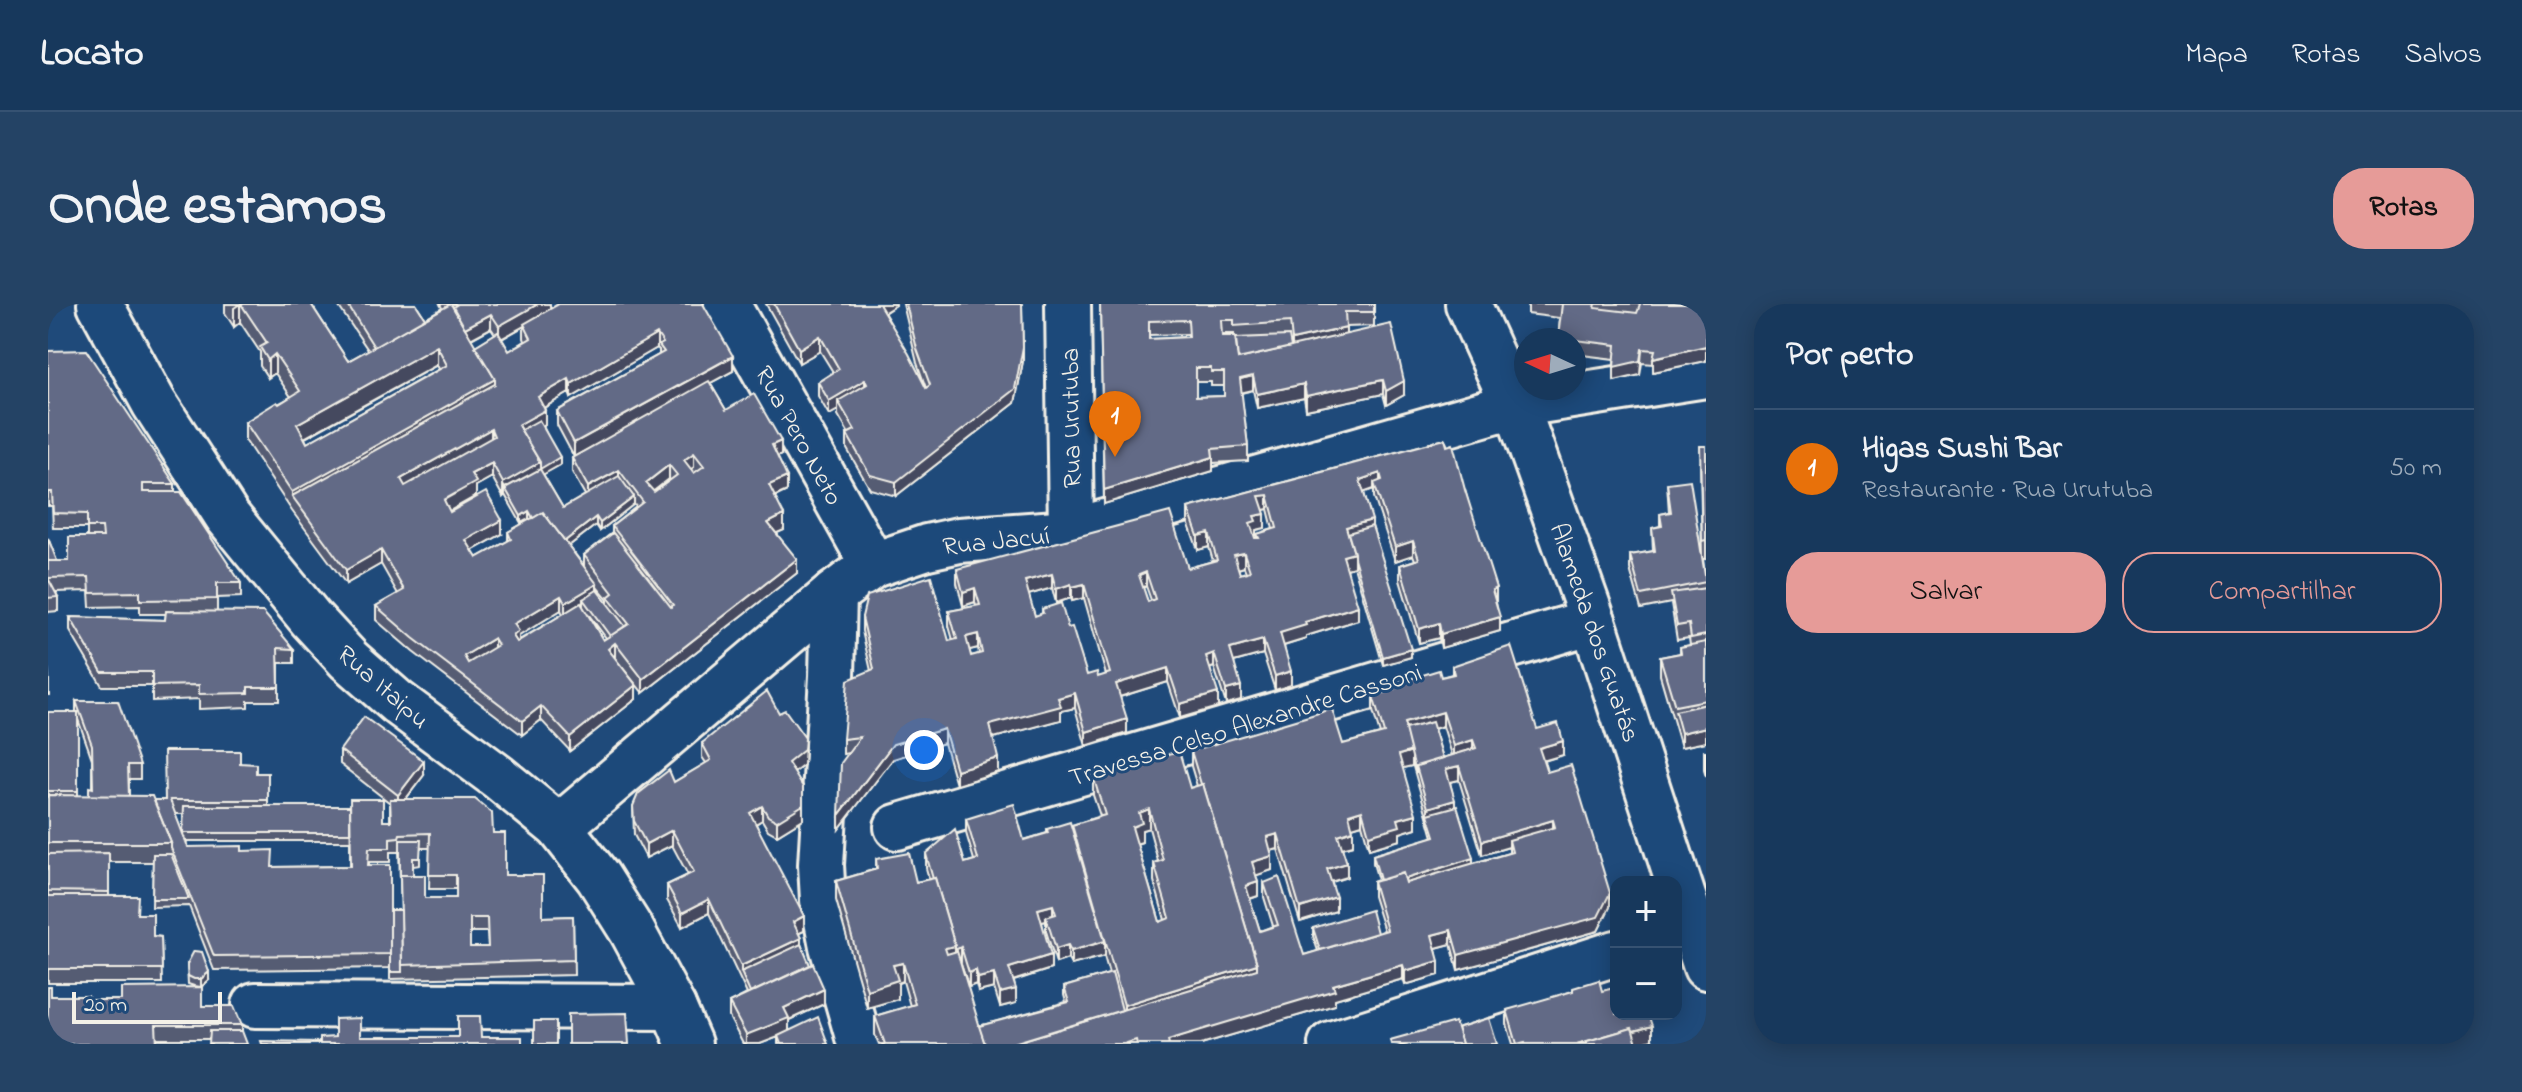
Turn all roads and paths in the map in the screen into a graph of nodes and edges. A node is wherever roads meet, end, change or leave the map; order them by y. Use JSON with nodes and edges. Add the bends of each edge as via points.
{"nodes":[{"id":1,"x":100,"y":304,"type":"edge"},
{"id":2,"x":727,"y":304,"type":"edge"},
{"id":3,"x":1068,"y":304,"type":"edge"},
{"id":4,"x":1468,"y":304,"type":"edge"},
{"id":5,"x":1706,"y":375,"type":"edge"},
{"id":6,"x":1514,"y":405,"type":"junction"},
{"id":7,"x":1071,"y":532,"type":"junction"},
{"id":8,"x":873,"y":565,"type":"junction"},
{"id":9,"x":834,"y":594,"type":"junction"},
{"id":10,"x":1593,"y":621,"type":"junction"},
{"id":11,"x":559,"y":827,"type":"junction"},
{"id":12,"x":897,"y":827,"type":"dead end"},
{"id":13,"x":1696,"y":939,"type":"edge"},
{"id":14,"x":1610,"y":955,"type":"edge"},
{"id":15,"x":255,"y":1005,"type":"dead end"},
{"id":16,"x":681,"y":1025,"type":"edge"},
{"id":17,"x":860,"y":1044,"type":"edge"},
{"id":18,"x":1331,"y":1044,"type":"edge"}],
"edges":[{"from":1,"to":11,"type":"street","name":"Rua Itaipu","via":[[154,403],[227,516],[311,619],[397,702]]},
{"from":2,"to":8,"type":"street","name":"Rua Pero Neto"},
{"from":3,"to":7,"type":"street","name":"Rua Urutuba"},
{"from":4,"to":6,"type":"street","name":"Alameda dos Guatás"},
{"from":5,"to":6,"type":"street","name":"Rua Jacuí"},
{"from":6,"to":7,"type":"street","name":"Rua Jacuí"},
{"from":6,"to":10,"type":"street","name":"Alameda dos Guatás"},
{"from":7,"to":8,"type":"street","name":"Rua Jacuí","via":[[959,540]]},
{"from":8,"to":9,"type":"street","name":"Rua Jacuí"},
{"from":9,"to":11,"type":"street","name":"Rua Jacuí"},
{"from":9,"to":17,"type":"street","via":[[823,900]]},
{"from":10,"to":12,"type":"street","name":"Travessa Celso Alexandre Cassoni"},
{"from":10,"to":13,"type":"street","name":"Alameda dos Guatás"},
{"from":11,"to":16,"type":"street","name":"Rua Itaipu","via":[[626,920]]},
{"from":14,"to":18,"type":"street"},
{"from":15,"to":16,"type":"street"}]}
